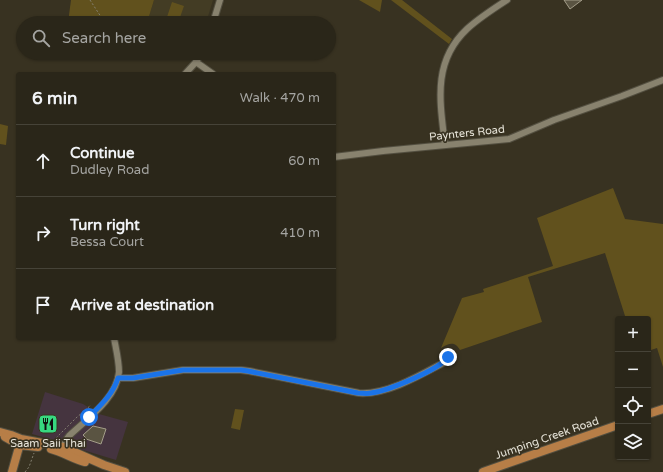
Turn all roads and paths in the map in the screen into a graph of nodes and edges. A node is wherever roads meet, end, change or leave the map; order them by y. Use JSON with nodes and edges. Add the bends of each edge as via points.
{"nodes":[{"id":1,"x":90,"y":0,"type":"edge"},
{"id":2,"x":220,"y":0,"type":"edge"},
{"id":3,"x":507,"y":0,"type":"edge"},
{"id":4,"x":100,"y":16,"type":"edge"},
{"id":5,"x":215,"y":16,"type":"edge"},
{"id":6,"x":196,"y":62,"type":"joint"},
{"id":7,"x":187,"y":72,"type":"edge"},
{"id":8,"x":210,"y":72,"type":"edge"},
{"id":9,"x":663,"y":80,"type":"edge"},
{"id":10,"x":445,"y":145,"type":"junction"},
{"id":11,"x":336,"y":157,"type":"edge"},
{"id":12,"x":114,"y":340,"type":"edge"},
{"id":13,"x":450,"y":354,"type":"dead end"},
{"id":14,"x":118,"y":378,"type":"junction"},
{"id":15,"x":91,"y":405,"type":"dead end"},
{"id":16,"x":663,"y":409,"type":"edge"},
{"id":17,"x":651,"y":413,"type":"edge"},
{"id":18,"x":615,"y":426,"type":"edge"},
{"id":19,"x":0,"y":434,"type":"edge"},
{"id":20,"x":55,"y":440,"type":"dead end"},
{"id":21,"x":20,"y":442,"type":"junction"},
{"id":22,"x":35,"y":447,"type":"junction"},
{"id":23,"x":62,"y":449,"type":"junction"},
{"id":24,"x":12,"y":472,"type":"edge"},
{"id":25,"x":25,"y":472,"type":"edge"},
{"id":26,"x":125,"y":472,"type":"edge"},
{"id":27,"x":483,"y":472,"type":"edge"}],
"edges":[{"from":1,"to":4,"type":"path"},
{"from":2,"to":5,"type":"street"},
{"from":3,"to":10,"type":"street","via":[[466,30],[447,60],[440,90]]},
{"from":6,"to":7,"type":"street"},
{"from":6,"to":8,"type":"street"},
{"from":9,"to":10,"type":"street","name":"Paynters Road","via":[[509,139]]},
{"from":10,"to":11,"type":"street","name":"Paynters Road"},
{"from":12,"to":14,"type":"street"},
{"from":13,"to":14,"type":"street","via":[[443,363],[418,377],[372,393],[358,393],[241,370],[183,370]]},
{"from":14,"to":23,"type":"street","via":[[111,394],[69,436]]},
{"from":15,"to":20,"type":"path"},
{"from":16,"to":17,"type":"main road"},
{"from":18,"to":27,"type":"main road","name":"Jumping Creek Road"},
{"from":19,"to":21,"type":"main road"},
{"from":21,"to":22,"type":"main road"},
{"from":21,"to":23,"type":"main road"},
{"from":21,"to":24,"type":"main road"},
{"from":22,"to":23,"type":"main road"},
{"from":22,"to":25,"type":"path","via":[[32,462]]},
{"from":23,"to":26,"type":"main road","via":[[83,461]]}]}
